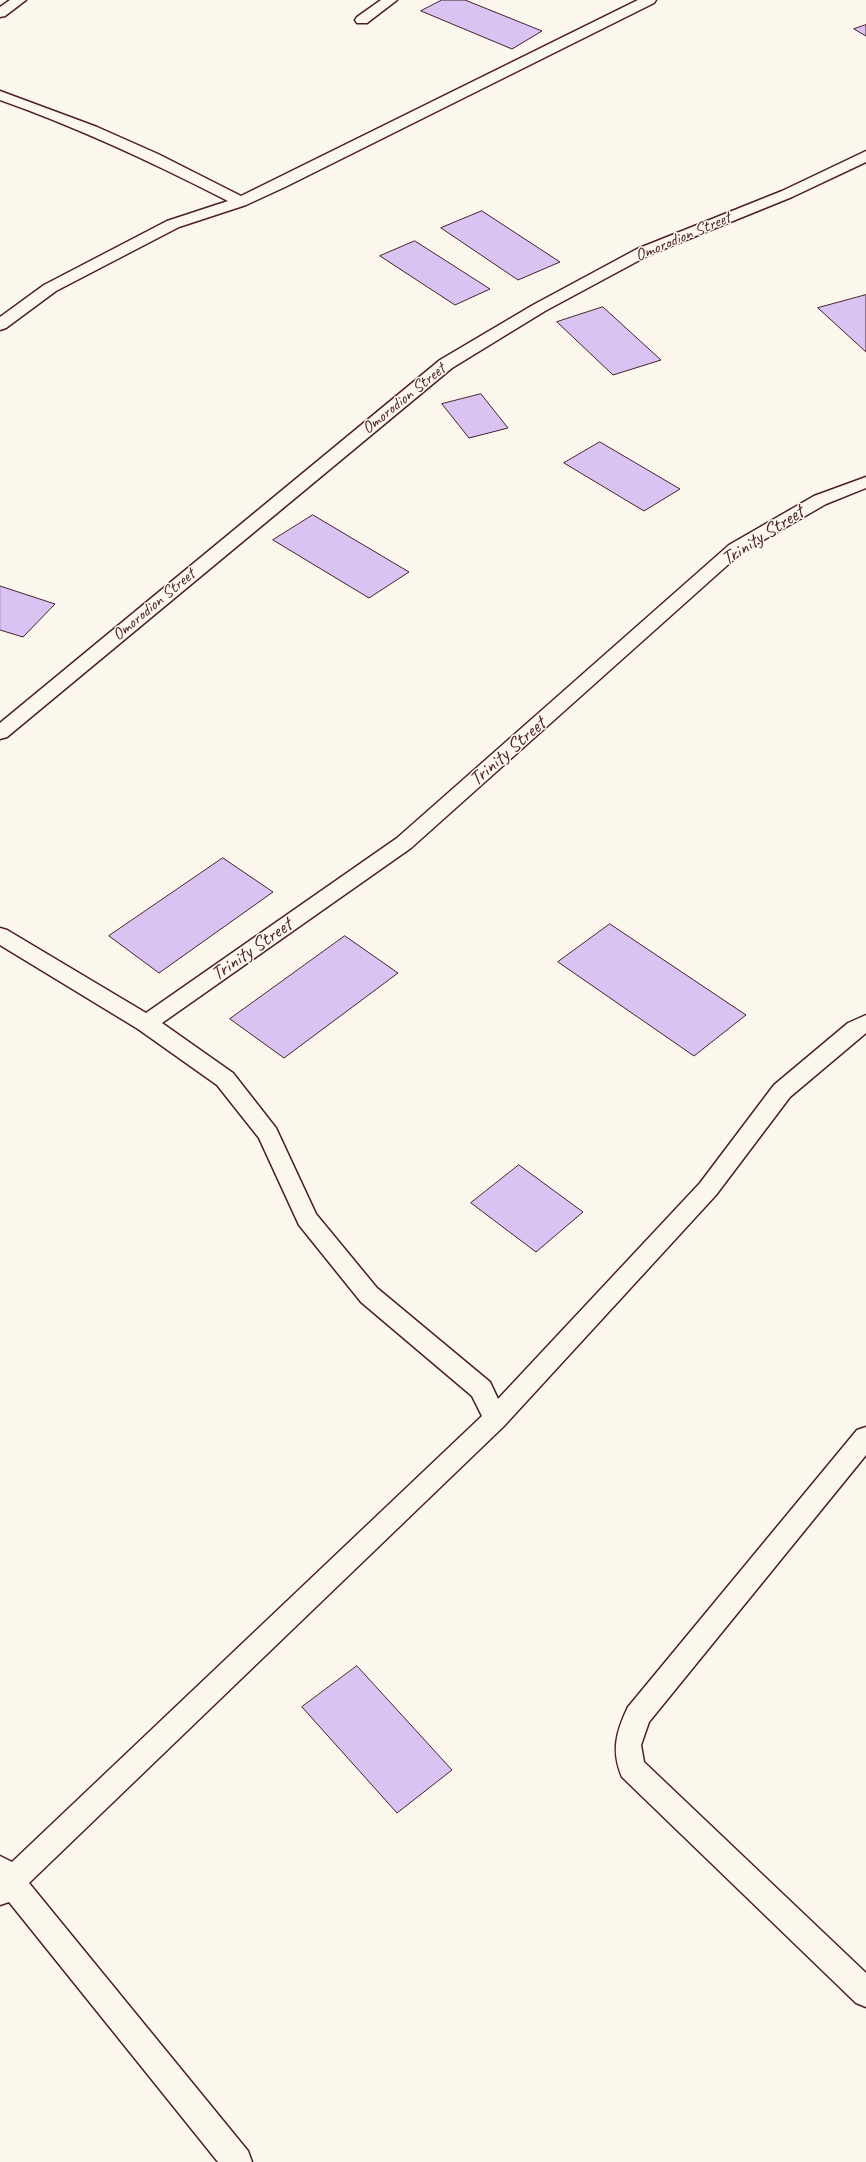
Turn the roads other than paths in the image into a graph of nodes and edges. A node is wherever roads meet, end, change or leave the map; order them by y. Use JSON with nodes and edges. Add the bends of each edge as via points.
{"nodes":[{"id":1,"x":19,"y":0,"type":"edge"},
{"id":2,"x":390,"y":0,"type":"edge"},
{"id":3,"x":649,"y":0,"type":"edge"},
{"id":4,"x":0,"y":13,"type":"edge"},
{"id":5,"x":362,"y":20,"type":"dead end"},
{"id":6,"x":0,"y":95,"type":"edge"},
{"id":7,"x":866,"y":156,"type":"edge"},
{"id":8,"x":240,"y":202,"type":"junction"},
{"id":9,"x":0,"y":325,"type":"edge"},
{"id":10,"x":866,"y":482,"type":"edge"},
{"id":11,"x":0,"y":733,"type":"edge"},
{"id":12,"x":0,"y":935,"type":"edge"},
{"id":13,"x":146,"y":1023,"type":"junction"},
{"id":14,"x":866,"y":1023,"type":"edge"},
{"id":15,"x":495,"y":1420,"type":"junction"},
{"id":16,"x":866,"y":1437,"type":"edge"},
{"id":17,"x":4,"y":1881,"type":"edge"},
{"id":18,"x":866,"y":1993,"type":"edge"},
{"id":19,"x":237,"y":2162,"type":"edge"}],
"edges":[{"from":1,"to":4,"type":"street"},
{"from":2,"to":5,"type":"street"},
{"from":3,"to":8,"type":"street"},
{"from":6,"to":8,"type":"street","via":[[32,105],[137,150]]},
{"from":7,"to":11,"type":"street","name":"Omorodion Street","via":[[788,194],[643,252],[539,308],[446,364]]},
{"from":8,"to":9,"type":"street","via":[[173,224],[50,288]]},
{"from":10,"to":13,"type":"street","name":"Trinity Street","via":[[820,500],[735,549],[404,843]]},
{"from":12,"to":13,"type":"street"},
{"from":13,"to":15,"type":"street","via":[[225,1079],[268,1134],[307,1219],[369,1295],[480,1388]]},
{"from":14,"to":15,"type":"street","via":[[782,1091],[708,1189]]},
{"from":15,"to":17,"type":"street"},
{"from":16,"to":18,"type":"street","via":[[637,1716],[628,1745],[632,1768]]},
{"from":17,"to":19,"type":"street"}]}
